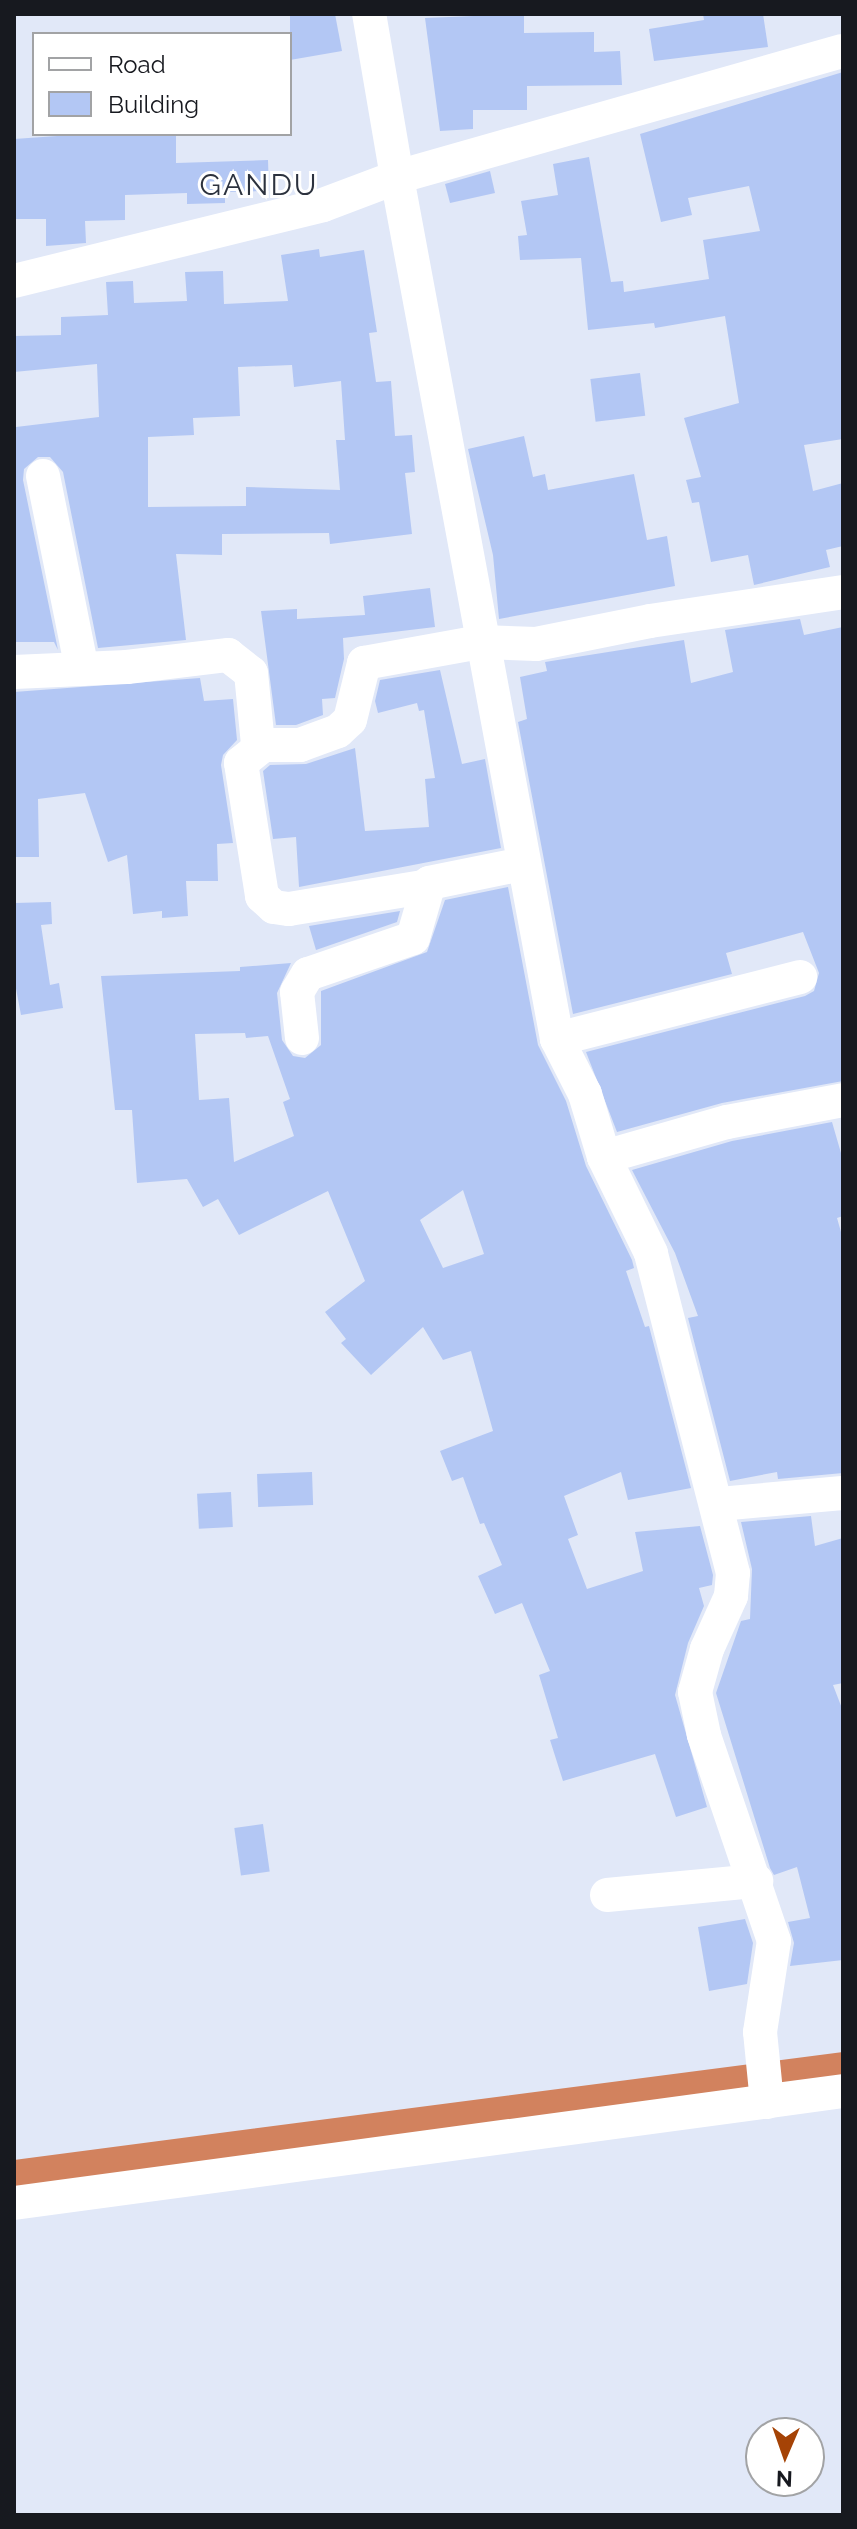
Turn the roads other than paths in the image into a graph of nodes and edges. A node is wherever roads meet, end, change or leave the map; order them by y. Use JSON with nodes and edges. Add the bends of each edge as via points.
{"nodes":[{"id":1,"x":369,"y":14,"type":"edge"},
{"id":2,"x":843,"y":51,"type":"edge"},
{"id":3,"x":397,"y":177,"type":"junction"},
{"id":4,"x":14,"y":281,"type":"edge"},
{"id":5,"x":43,"y":476,"type":"dead end"},
{"id":6,"x":843,"y":592,"type":"edge"},
{"id":7,"x":480,"y":642,"type":"junction"},
{"id":8,"x":82,"y":669,"type":"junction"},
{"id":9,"x":14,"y":672,"type":"edge"},
{"id":10,"x":262,"y":746,"type":"junction"},
{"id":11,"x":522,"y":864,"type":"junction"},
{"id":12,"x":424,"y":887,"type":"junction"},
{"id":13,"x":800,"y":977,"type":"dead end"},
{"id":14,"x":302,"y":1038,"type":"dead end"},
{"id":15,"x":557,"y":1039,"type":"junction"},
{"id":16,"x":843,"y":1100,"type":"edge"},
{"id":17,"x":604,"y":1157,"type":"junction"},
{"id":18,"x":843,"y":1493,"type":"edge"},
{"id":19,"x":719,"y":1504,"type":"junction"},
{"id":20,"x":756,"y":1881,"type":"junction"},
{"id":21,"x":607,"y":1895,"type":"dead end"},
{"id":22,"x":843,"y":2091,"type":"edge"},
{"id":23,"x":767,"y":2096,"type":"junction"},
{"id":24,"x":14,"y":2203,"type":"edge"}],
"edges":[{"from":1,"to":3,"type":"street"},
{"from":2,"to":3,"type":"street"},
{"from":3,"to":4,"type":"street","via":[[323,205]]},
{"from":3,"to":7,"type":"street"},
{"from":5,"to":8,"type":"street"},
{"from":6,"to":7,"type":"street","via":[[536,644]]},
{"from":7,"to":10,"type":"street","via":[[364,663],[350,720],[338,731],[300,745]]},
{"from":7,"to":11,"type":"street"},
{"from":8,"to":9,"type":"street"},
{"from":8,"to":10,"type":"street","via":[[210,653],[237,659],[251,673],[256,742]]},
{"from":10,"to":12,"type":"street","via":[[241,763],[262,896],[274,907]]},
{"from":11,"to":12,"type":"street"},
{"from":11,"to":15,"type":"street"},
{"from":12,"to":14,"type":"street","via":[[413,938],[308,974],[297,992]]},
{"from":13,"to":15,"type":"street"},
{"from":15,"to":17,"type":"street","via":[[585,1094]]},
{"from":16,"to":17,"type":"street","via":[[727,1122]]},
{"from":17,"to":19,"type":"street","via":[[651,1253]]},
{"from":18,"to":19,"type":"street"},
{"from":19,"to":20,"type":"street","via":[[733,1573],[731,1596],[695,1692],[704,1735]]},
{"from":20,"to":21,"type":"street"},
{"from":20,"to":23,"type":"street","via":[[775,1955],[761,2042]]},
{"from":22,"to":23,"type":"street"},
{"from":23,"to":24,"type":"street"}]}
